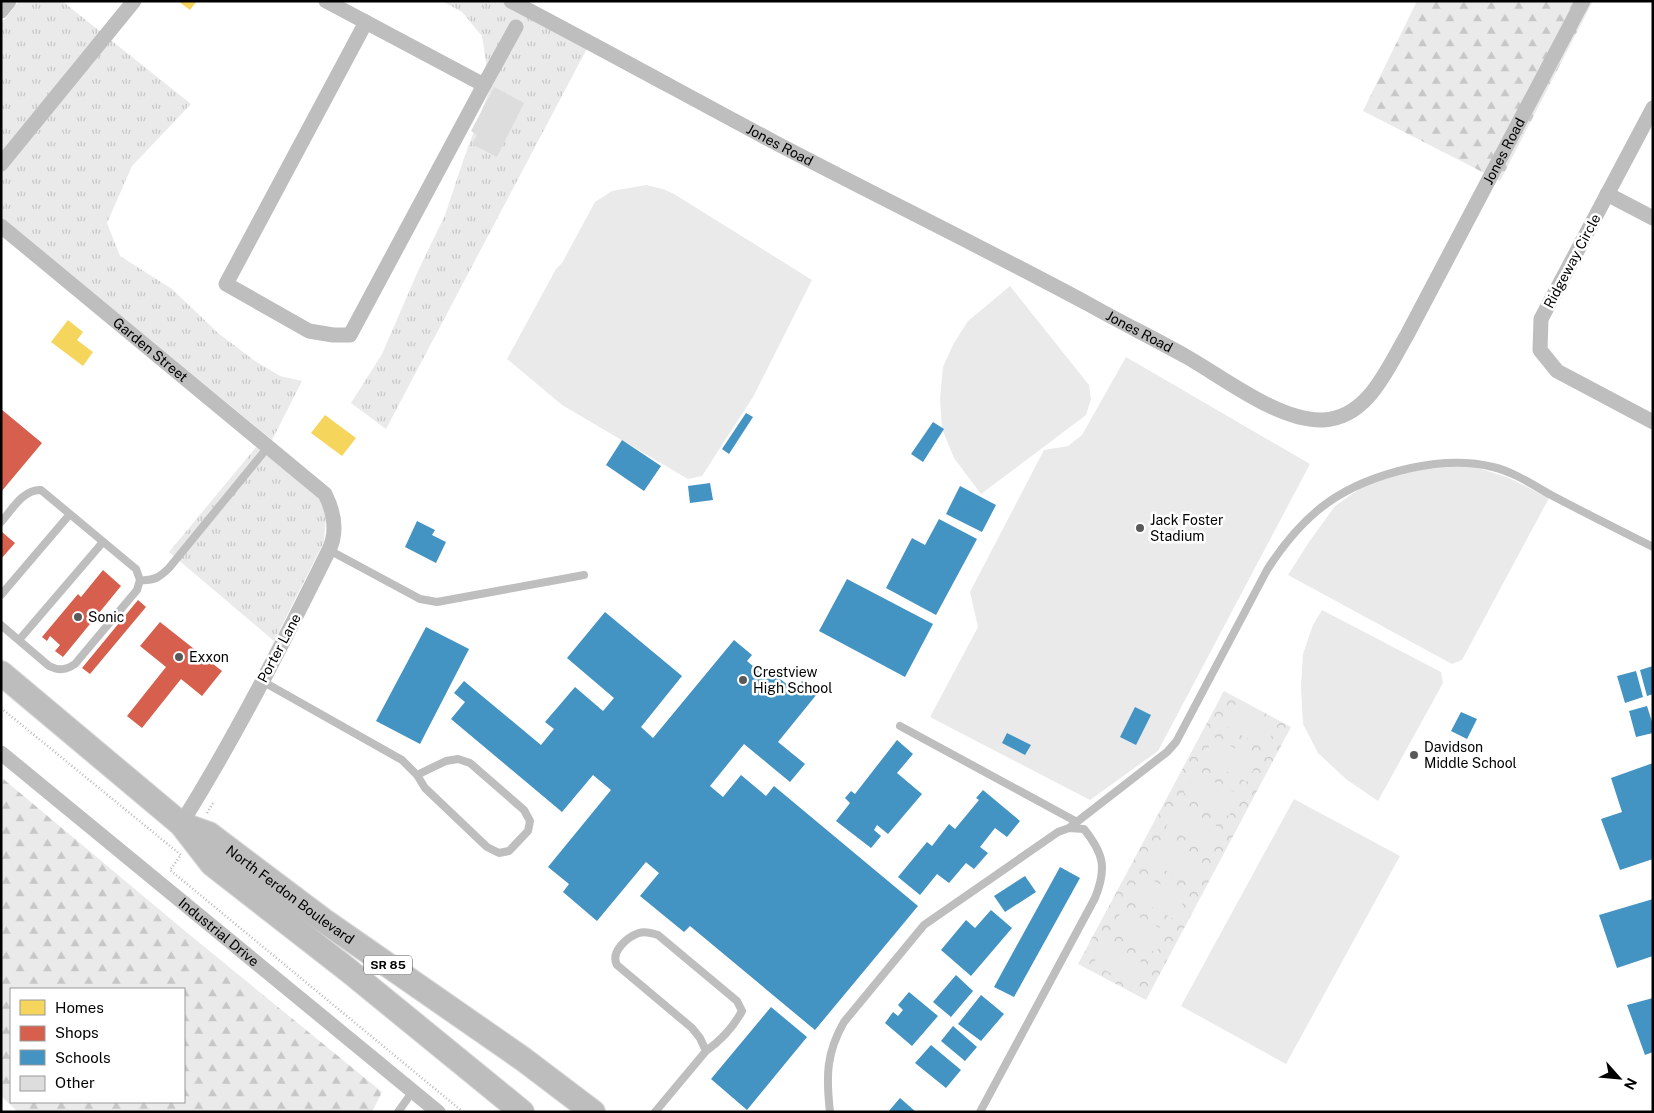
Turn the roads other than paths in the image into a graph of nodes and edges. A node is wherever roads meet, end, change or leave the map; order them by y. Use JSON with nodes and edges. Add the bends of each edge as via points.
{"nodes":[{"id":1,"x":9,"y":1,"type":"edge"},
{"id":2,"x":134,"y":1,"type":"edge"},
{"id":3,"x":326,"y":1,"type":"edge"},
{"id":4,"x":511,"y":1,"type":"edge"},
{"id":5,"x":1583,"y":1,"type":"edge"},
{"id":6,"x":1,"y":11,"type":"edge"},
{"id":7,"x":366,"y":22,"type":"junction"},
{"id":8,"x":516,"y":27,"type":"dead end"},
{"id":9,"x":484,"y":85,"type":"junction"},
{"id":10,"x":1653,"y":108,"type":"edge"},
{"id":11,"x":1,"y":164,"type":"edge"},
{"id":12,"x":1607,"y":194,"type":"junction"},
{"id":13,"x":1653,"y":218,"type":"edge"},
{"id":14,"x":1,"y":226,"type":"edge"},
{"id":15,"x":1653,"y":422,"type":"edge"},
{"id":16,"x":268,"y":446,"type":"junction"},
{"id":17,"x":300,"y":473,"type":"joint"},
{"id":18,"x":70,"y":514,"type":"junction"},
{"id":19,"x":1,"y":522,"type":"edge"},
{"id":20,"x":104,"y":542,"type":"junction"},
{"id":21,"x":1653,"y":547,"type":"edge"},
{"id":22,"x":329,"y":550,"type":"junction"},
{"id":23,"x":584,"y":575,"type":"dead end"},
{"id":24,"x":140,"y":580,"type":"junction"},
{"id":25,"x":1,"y":595,"type":"edge"},
{"id":26,"x":1,"y":625,"type":"edge"},
{"id":27,"x":19,"y":640,"type":"junction"},
{"id":28,"x":1,"y":673,"type":"edge"},
{"id":29,"x":262,"y":681,"type":"junction"},
{"id":30,"x":900,"y":726,"type":"dead end"},
{"id":31,"x":1,"y":753,"type":"edge"},
{"id":32,"x":417,"y":775,"type":"junction"},
{"id":33,"x":1077,"y":822,"type":"junction"},
{"id":34,"x":181,"y":824,"type":"junction"},
{"id":35,"x":1069,"y":828,"type":"junction"},
{"id":36,"x":706,"y":1051,"type":"junction"},
{"id":37,"x":413,"y":1091,"type":"junction"},
{"id":38,"x":398,"y":1112,"type":"edge"},
{"id":39,"x":438,"y":1112,"type":"edge"},
{"id":40,"x":522,"y":1112,"type":"edge"},
{"id":41,"x":594,"y":1112,"type":"edge"},
{"id":42,"x":655,"y":1112,"type":"edge"},
{"id":43,"x":830,"y":1112,"type":"edge"},
{"id":44,"x":980,"y":1112,"type":"edge"}],
"edges":[{"from":1,"to":6,"type":"street"},
{"from":2,"to":11,"type":"street"},
{"from":3,"to":7,"type":"street"},
{"from":4,"to":5,"type":"street","name":"Jones Road","via":[[1061,290],[1267,404],[1310,420],[1346,414],[1364,402],[1379,384]]},
{"from":7,"to":9,"type":"street"},
{"from":7,"to":9,"type":"street","via":[[226,284],[309,331],[350,336]]},
{"from":8,"to":9,"type":"street"},
{"from":10,"to":12,"type":"street","name":"Ridgeway Circle"},
{"from":12,"to":13,"type":"street"},
{"from":12,"to":15,"type":"street","name":"Ridgeway Circle","via":[[1541,319],[1540,350],[1557,371]]},
{"from":14,"to":16,"type":"street","name":"Garden Street"},
{"from":16,"to":17,"type":"street","name":"Garden Street"},
{"from":16,"to":24,"type":"lane","via":[[169,568],[159,578]]},
{"from":17,"to":22,"type":"street","name":"Porter Lane","via":[[325,494],[332,508],[334,528]]},
{"from":18,"to":19,"type":"lane","via":[[46,493],[34,490],[27,492]]},
{"from":18,"to":20,"type":"lane"},
{"from":18,"to":25,"type":"lane"},
{"from":20,"to":24,"type":"lane","via":[[136,569]]},
{"from":20,"to":27,"type":"lane"},
{"from":21,"to":33,"type":"lane","via":[[1523,479],[1495,468],[1467,462],[1435,463],[1370,479],[1330,500],[1293,532],[1266,570],[1176,742],[1168,752]]},
{"from":22,"to":23,"type":"lane","via":[[420,599],[432,602]]},
{"from":22,"to":29,"type":"street","name":"Porter Lane"},
{"from":24,"to":27,"type":"lane","via":[[137,590],[69,668],[55,669]]},
{"from":26,"to":27,"type":"lane"},
{"from":28,"to":34,"type":"main road","name":"North Ferdon Boulevard","number":"SR 85"},
{"from":29,"to":32,"type":"lane","via":[[402,760]]},
{"from":29,"to":34,"type":"street","name":"Porter Lane"},
{"from":30,"to":33,"type":"lane"},
{"from":31,"to":37,"type":"street","name":"Industrial Drive"},
{"from":32,"to":32,"type":"lane","via":[[425,788],[487,847],[499,853],[509,851],[528,831],[530,821],[524,810],[470,763],[458,759],[446,761]]},
{"from":33,"to":35,"type":"lane"},
{"from":34,"to":40,"type":"main road","name":"North Ferdon Boulevard","number":"SR 85","via":[[212,864]]},
{"from":34,"to":41,"type":"main road","name":"North Ferdon Boulevard","number":"SR 85","via":[[209,834],[323,920]]},
{"from":35,"to":43,"type":"lane","via":[[1058,832],[938,915],[912,939],[844,1022],[834,1039],[827,1087]]},
{"from":35,"to":44,"type":"lane","via":[[1084,829],[1096,844],[1102,864],[1101,883]]},
{"from":36,"to":36,"type":"lane","via":[[738,1018],[742,1010],[738,1000],[658,935],[640,932],[629,938],[615,953],[617,965],[692,1028]]},
{"from":36,"to":42,"type":"lane"},
{"from":37,"to":38,"type":"lane"},
{"from":37,"to":39,"type":"street","name":"Industrial Drive"}]}
